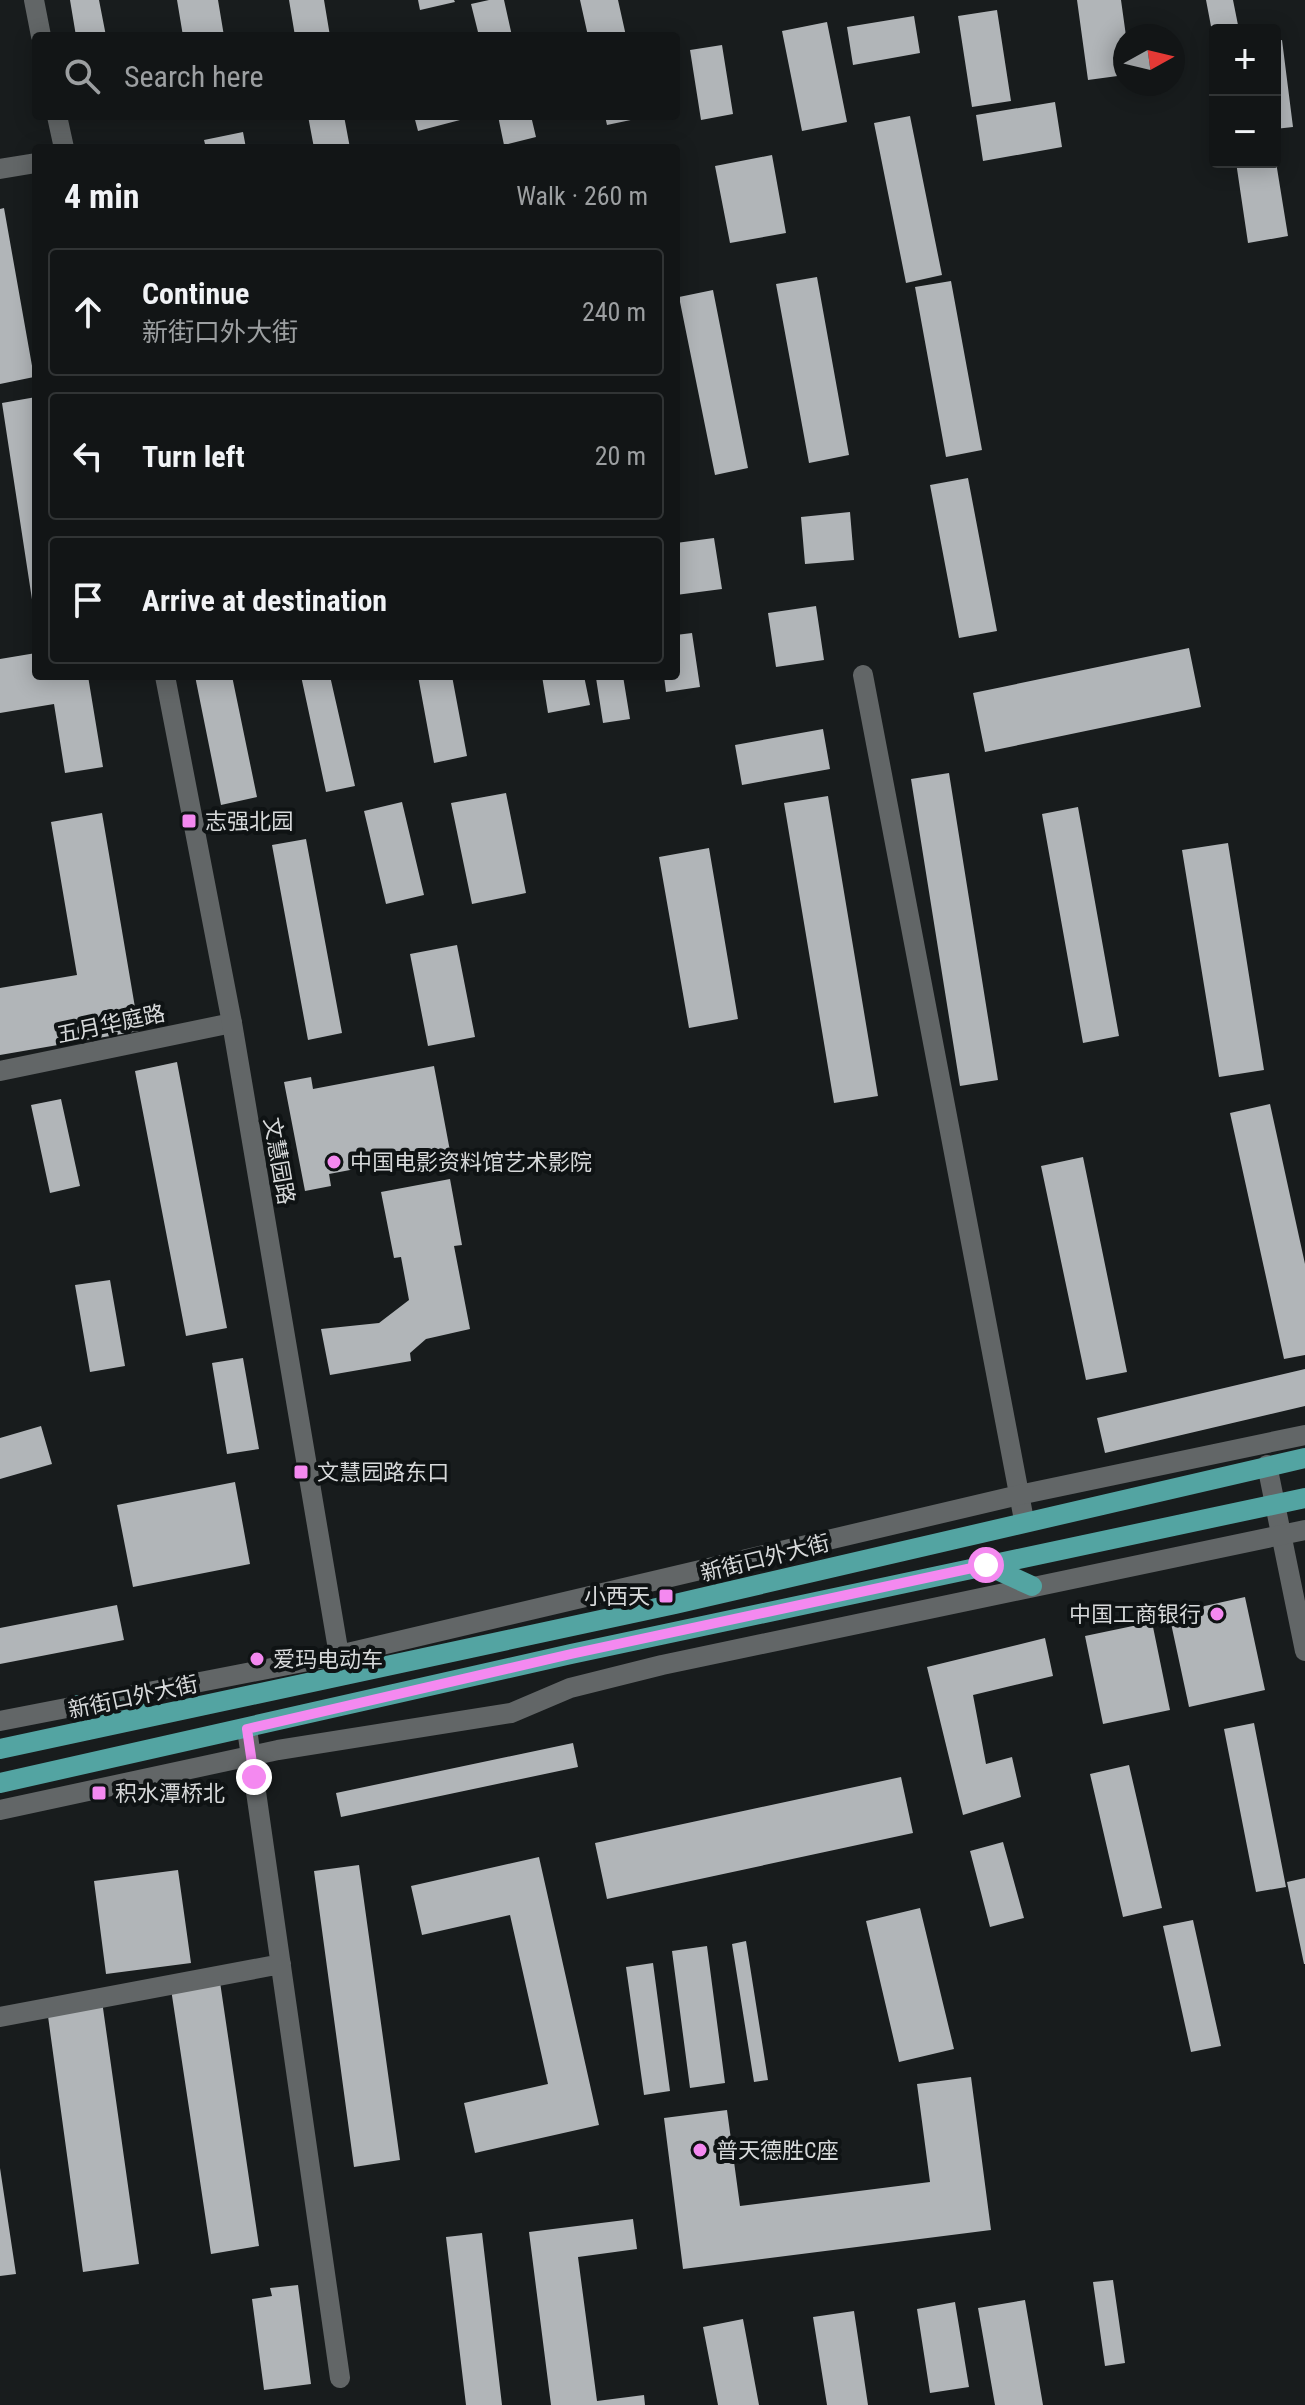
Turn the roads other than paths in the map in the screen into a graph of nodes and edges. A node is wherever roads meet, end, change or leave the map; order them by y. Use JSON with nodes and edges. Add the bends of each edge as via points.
{"nodes":[{"id":1,"x":34,"y":0,"type":"edge"},
{"id":2,"x":40,"y":32,"type":"edge"},
{"id":3,"x":58,"y":120,"type":"edge"},
{"id":4,"x":63,"y":144,"type":"edge"},
{"id":5,"x":32,"y":164,"type":"edge"},
{"id":6,"x":0,"y":169,"type":"edge"},
{"id":7,"x":863,"y":675,"type":"dead end"},
{"id":8,"x":166,"y":680,"type":"edge"},
{"id":9,"x":232,"y":1023,"type":"junction"},
{"id":10,"x":0,"y":1071,"type":"edge"},
{"id":11,"x":1305,"y":1435,"type":"edge"},
{"id":12,"x":1305,"y":1458,"type":"edge"},
{"id":13,"x":1267,"y":1465,"type":"junction"},
{"id":14,"x":1019,"y":1495,"type":"junction"},
{"id":15,"x":1305,"y":1498,"type":"edge"},
{"id":16,"x":1276,"y":1504,"type":"junction"},
{"id":17,"x":1024,"y":1520,"type":"junction"},
{"id":18,"x":1305,"y":1530,"type":"edge"},
{"id":19,"x":1282,"y":1534,"type":"junction"},
{"id":20,"x":986,"y":1565,"type":"junction"},
{"id":21,"x":1032,"y":1586,"type":"junction"},
{"id":22,"x":1305,"y":1651,"type":"edge"},
{"id":23,"x":339,"y":1655,"type":"junction"},
{"id":24,"x":78,"y":1705,"type":"junction"},
{"id":25,"x":163,"y":1717,"type":"junction"},
{"id":26,"x":0,"y":1721,"type":"edge"},
{"id":27,"x":247,"y":1729,"type":"junction"},
{"id":28,"x":0,"y":1749,"type":"edge"},
{"id":29,"x":251,"y":1756,"type":"junction"},
{"id":30,"x":0,"y":1783,"type":"edge"},
{"id":31,"x":0,"y":1810,"type":"edge"},
{"id":32,"x":281,"y":1964,"type":"junction"},
{"id":33,"x":0,"y":2017,"type":"edge"},
{"id":34,"x":340,"y":2378,"type":"dead end"}],
"edges":[{"from":1,"to":2,"type":"street"},
{"from":3,"to":4,"type":"street"},
{"from":5,"to":6,"type":"street"},
{"from":7,"to":14,"type":"street"},
{"from":8,"to":9,"type":"street","name":"文慧园路"},
{"from":9,"to":10,"type":"street","name":"五月华庭路"},
{"from":9,"to":23,"type":"street","name":"文慧园路"},
{"from":11,"to":14,"type":"street","name":"新街口外大街"},
{"from":12,"to":13,"type":"main road","name":"新街口外大街"},
{"from":13,"to":16,"type":"street"},
{"from":13,"to":17,"type":"main road","name":"新街口外大街"},
{"from":14,"to":17,"type":"street"},
{"from":14,"to":23,"type":"street","name":"新街口外大街"},
{"from":15,"to":16,"type":"main road"},
{"from":16,"to":19,"type":"street"},
{"from":16,"to":20,"type":"main road"},
{"from":17,"to":25,"type":"main road","name":"新街口外大街","via":[[675,1604]]},
{"from":18,"to":19,"type":"street"},
{"from":19,"to":21,"type":"street"},
{"from":19,"to":22,"type":"street"},
{"from":20,"to":21,"type":"main road"},
{"from":20,"to":27,"type":"main road"},
{"from":21,"to":29,"type":"street","via":[[662,1665],[570,1688],[511,1713]]},
{"from":23,"to":24,"type":"street","name":"新街口外大街"},
{"from":24,"to":25,"type":"main road"},
{"from":24,"to":26,"type":"street","name":"新街口外大街"},
{"from":25,"to":28,"type":"main road","name":"新街口外大街"},
{"from":27,"to":29,"type":"street"},
{"from":27,"to":30,"type":"main road"},
{"from":29,"to":31,"type":"street"},
{"from":29,"to":32,"type":"street"},
{"from":32,"to":33,"type":"street"},
{"from":32,"to":34,"type":"street"}]}
